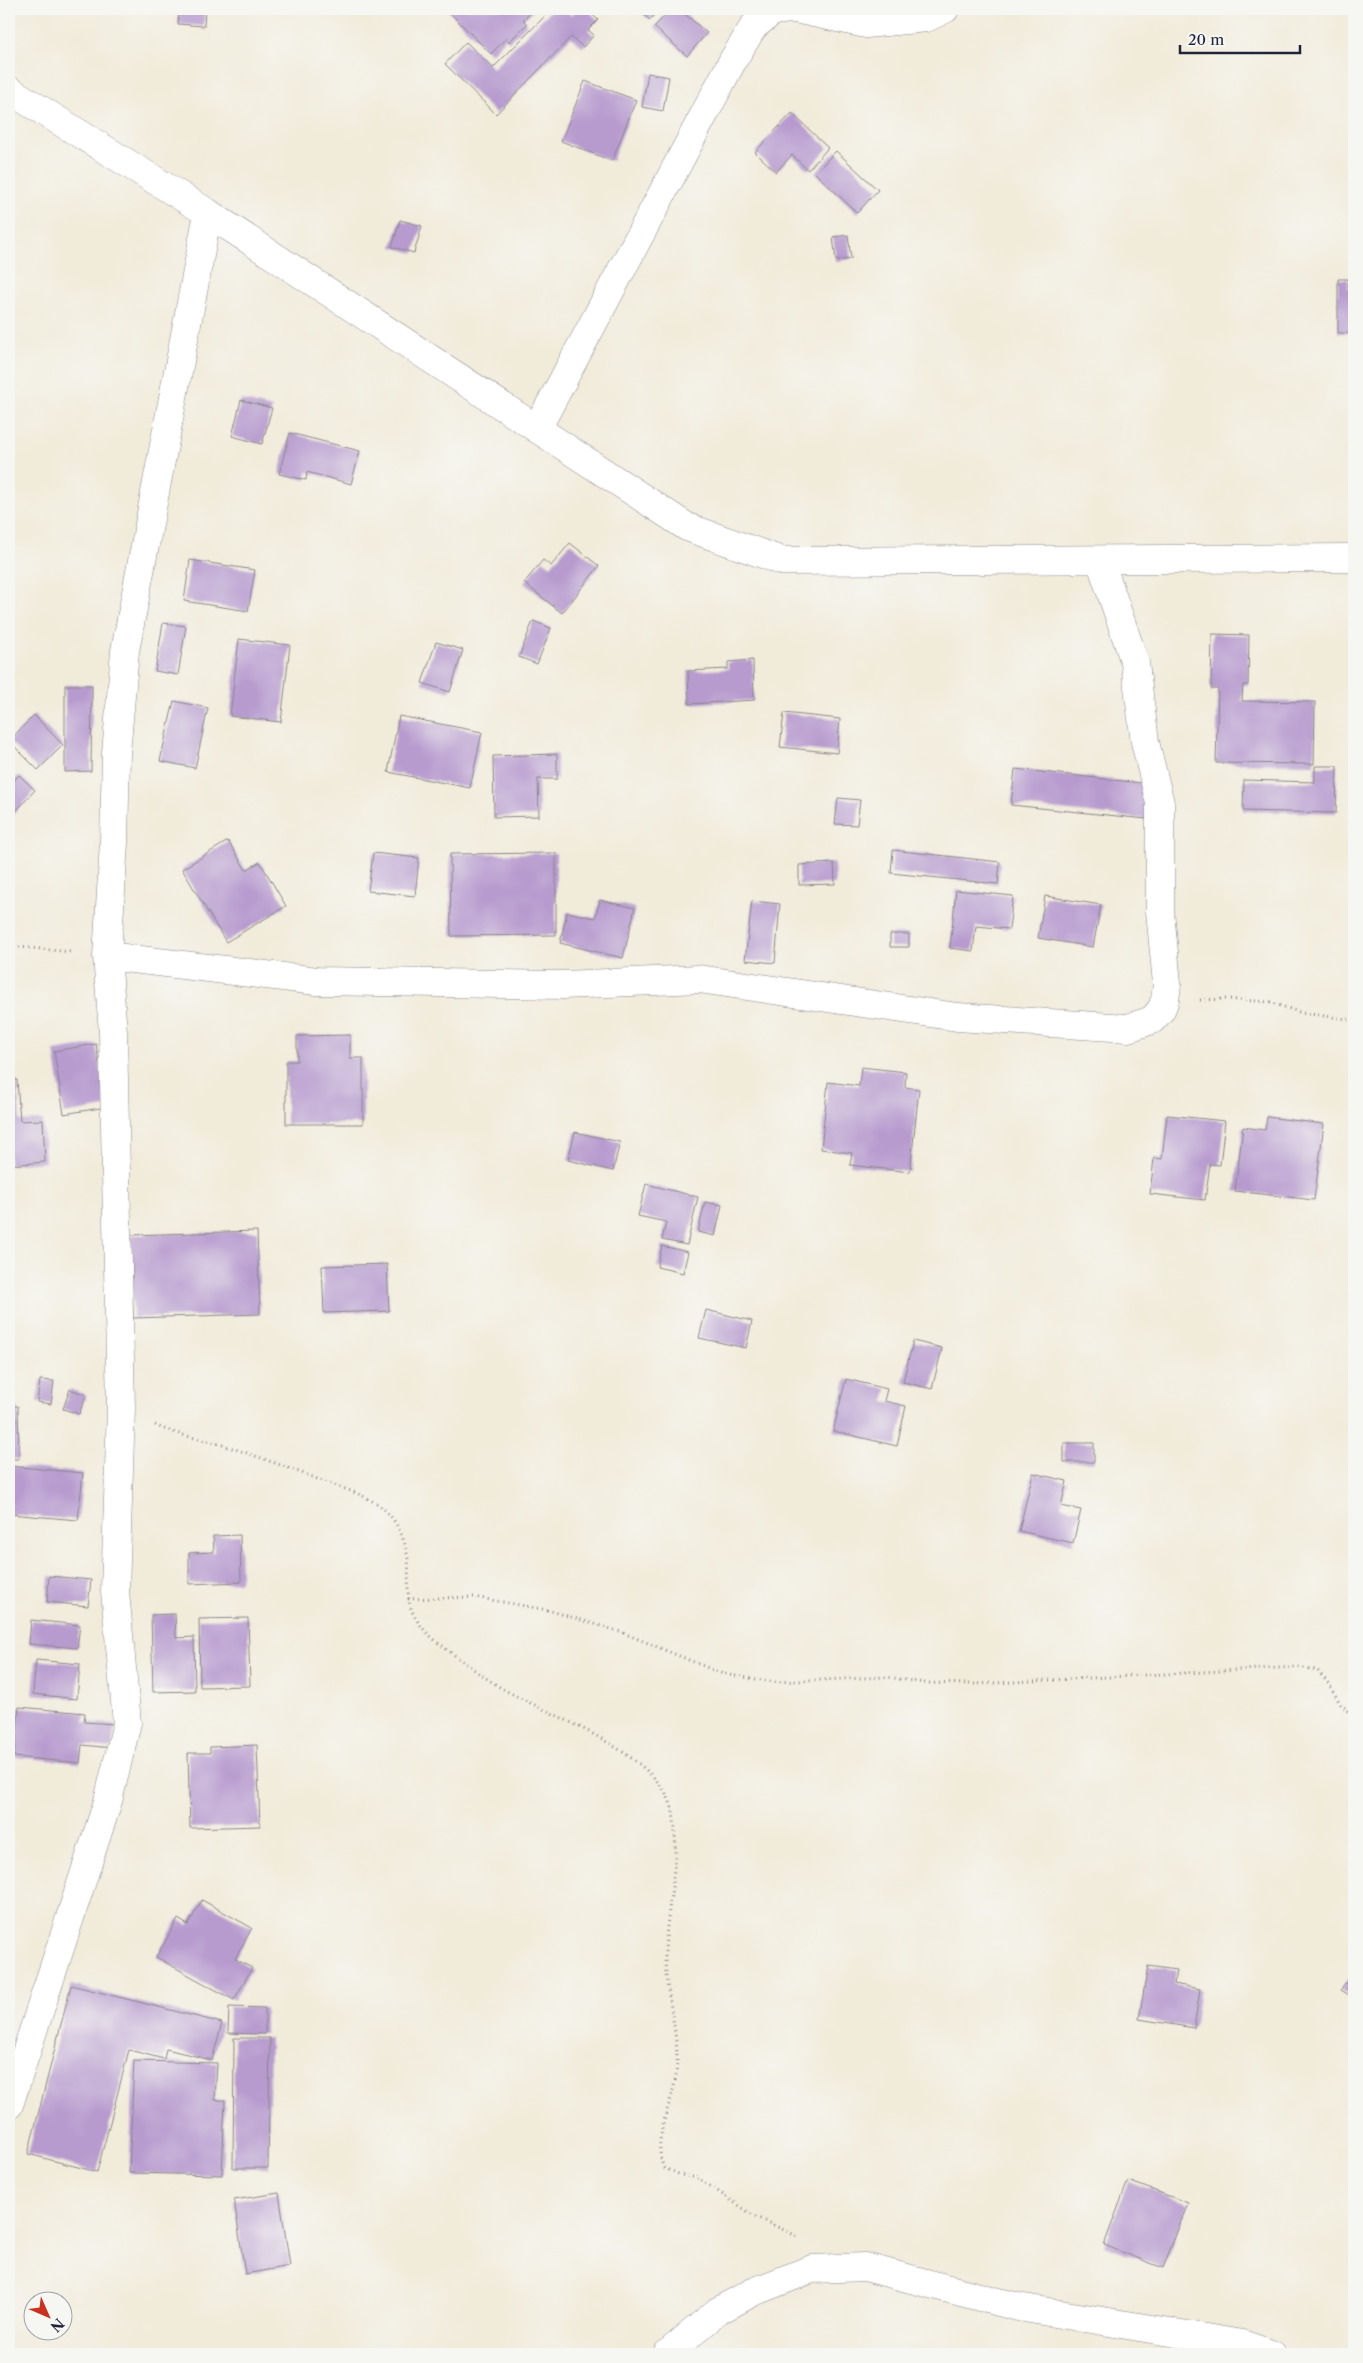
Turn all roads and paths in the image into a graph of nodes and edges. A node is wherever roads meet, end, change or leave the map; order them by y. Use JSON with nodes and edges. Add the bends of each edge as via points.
{"nodes":[{"id":1,"x":791,"y":9,"type":"edge"},
{"id":2,"x":796,"y":9,"type":"edge"},
{"id":3,"x":946,"y":9,"type":"edge"},
{"id":4,"x":9,"y":90,"type":"edge"},
{"id":5,"x":208,"y":213,"type":"junction"},
{"id":6,"x":537,"y":429,"type":"junction"},
{"id":7,"x":1354,"y":558,"type":"edge"},
{"id":8,"x":1100,"y":560,"type":"junction"},
{"id":9,"x":9,"y":946,"type":"edge"},
{"id":10,"x":106,"y":956,"type":"junction"},
{"id":11,"x":1160,"y":1010,"type":"junction"},
{"id":12,"x":1354,"y":1020,"type":"edge"},
{"id":13,"x":121,"y":1408,"type":"junction"},
{"id":14,"x":408,"y":1599,"type":"junction"},
{"id":15,"x":1354,"y":1715,"type":"edge"},
{"id":16,"x":9,"y":2105,"type":"edge"},
{"id":17,"x":801,"y":2238,"type":"dead end"},
{"id":18,"x":667,"y":2354,"type":"edge"},
{"id":19,"x":1271,"y":2354,"type":"edge"}],
"edges":[{"from":1,"to":6,"type":"street","via":[[772,11],[754,26],[733,60]]},
{"from":2,"to":3,"type":"street","via":[[866,24],[926,18]]},
{"from":4,"to":5,"type":"street"},
{"from":5,"to":6,"type":"street"},
{"from":5,"to":10,"type":"street","via":[[125,651],[116,753]]},
{"from":6,"to":8,"type":"street","via":[[686,527],[782,561]]},
{"from":7,"to":8,"type":"street"},
{"from":8,"to":11,"type":"street","via":[[1135,663],[1145,742],[1160,803],[1160,911],[1167,984]]},
{"from":9,"to":10,"type":"path"},
{"from":10,"to":11,"type":"street","via":[[318,981],[563,985],[699,979],[957,1017],[1128,1028],[1152,1020]]},
{"from":10,"to":13,"type":"street","via":[[113,1032]]},
{"from":11,"to":12,"type":"path","via":[[1191,1000],[1226,998],[1270,1002],[1302,1012]]},
{"from":13,"to":14,"type":"path","via":[[160,1427],[277,1462],[374,1502],[392,1515],[401,1535],[408,1558]]},
{"from":13,"to":16,"type":"street","via":[[115,1591],[127,1723],[108,1801]]},
{"from":14,"to":15,"type":"path","via":[[474,1597],[548,1610],[620,1632],[723,1674],[775,1682],[887,1678],[975,1684],[1298,1667],[1317,1670],[1330,1684],[1341,1705]]},
{"from":14,"to":17,"type":"path","via":[[412,1614],[429,1634],[460,1659],[502,1688],[600,1736],[641,1766],[663,1789],[673,1810],[676,1837],[665,1954],[676,2076],[659,2155],[664,2168],[698,2178],[756,2218]]},
{"from":18,"to":19,"type":"street","via":[[718,2311],[753,2292],[812,2269],[865,2267],[1018,2307],[1242,2344]]}]}
